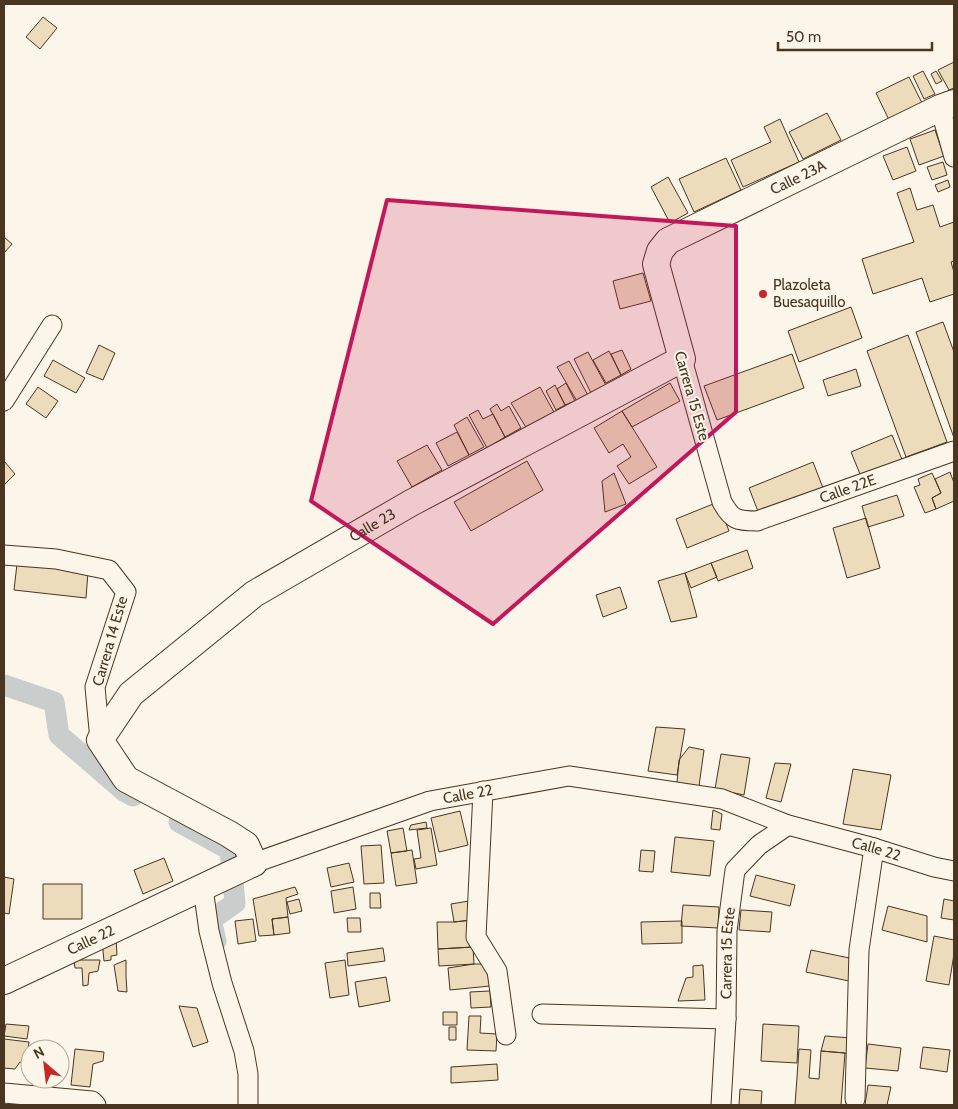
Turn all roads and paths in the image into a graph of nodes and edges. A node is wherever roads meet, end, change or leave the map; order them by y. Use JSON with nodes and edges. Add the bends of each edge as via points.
{"nodes":[{"id":1,"x":947,"y":106,"type":"edge"},
{"id":2,"x":954,"y":158,"type":"edge"},
{"id":3,"x":656,"y":264,"type":"joint"},
{"id":4,"x":52,"y":325,"type":"dead end"},
{"id":5,"x":682,"y":359,"type":"junction"},
{"id":6,"x":4,"y":401,"type":"edge"},
{"id":7,"x":954,"y":451,"type":"edge"},
{"id":8,"x":739,"y":521,"type":"joint"},
{"id":9,"x":4,"y":555,"type":"edge"},
{"id":10,"x":100,"y":740,"type":"junction"},
{"id":11,"x":483,"y":791,"type":"junction"},
{"id":12,"x":788,"y":825,"type":"junction"},
{"id":13,"x":874,"y":848,"type":"junction"},
{"id":14,"x":246,"y":867,"type":"junction"},
{"id":15,"x":954,"y":871,"type":"edge"},
{"id":16,"x":209,"y":885,"type":"junction"},
{"id":17,"x":4,"y":981,"type":"edge"},
{"id":18,"x":542,"y":1014,"type":"dead end"},
{"id":19,"x":726,"y":1019,"type":"junction"},
{"id":20,"x":506,"y":1035,"type":"dead end"},
{"id":21,"x":4,"y":1093,"type":"edge"},
{"id":22,"x":855,"y":1099,"type":"dead end"},
{"id":23,"x":96,"y":1105,"type":"edge"},
{"id":24,"x":248,"y":1105,"type":"edge"},
{"id":25,"x":721,"y":1105,"type":"edge"}],
"edges":[{"from":1,"to":2,"type":"street"},
{"from":1,"to":3,"type":"street","name":"Calle 23A","via":[[668,241]]},
{"from":3,"to":5,"type":"street","name":"Carrera 15 Este"},
{"from":4,"to":6,"type":"street"},
{"from":5,"to":8,"type":"street","name":"Carrera 15 Este","via":[[722,502],[729,515]]},
{"from":5,"to":10,"type":"street","name":"Calle 23","via":[[411,503],[254,594],[131,694]]},
{"from":7,"to":8,"type":"street","name":"Calle 22E","via":[[757,521]]},
{"from":9,"to":10,"type":"street","name":"Carrera 14 Este","via":[[56,559],[109,570],[126,592],[95,687]]},
{"from":10,"to":14,"type":"street","name":"Carrera 14 Este","via":[[126,779],[246,845]]},
{"from":11,"to":12,"type":"street","name":"Calle 22","via":[[569,776],[722,799]]},
{"from":11,"to":14,"type":"street","name":"Calle 22","via":[[430,801]]},
{"from":11,"to":20,"type":"street","via":[[476,936],[497,970]]},
{"from":12,"to":13,"type":"street","name":"Calle 22"},
{"from":12,"to":19,"type":"street","name":"Carrera 15 Este","via":[[759,845],[735,870],[726,931]]},
{"from":13,"to":15,"type":"street","name":"Calle 22"},
{"from":13,"to":22,"type":"street","via":[[859,950]]},
{"from":14,"to":16,"type":"street","name":"Calle 22"},
{"from":16,"to":17,"type":"street","name":"Calle 22"},
{"from":16,"to":24,"type":"street","via":[[209,932],[244,1051]]},
{"from":18,"to":19,"type":"street"},
{"from":19,"to":25,"type":"street","name":"Carrera 15 Este"},
{"from":21,"to":23,"type":"street","via":[[92,1101]]}]}
